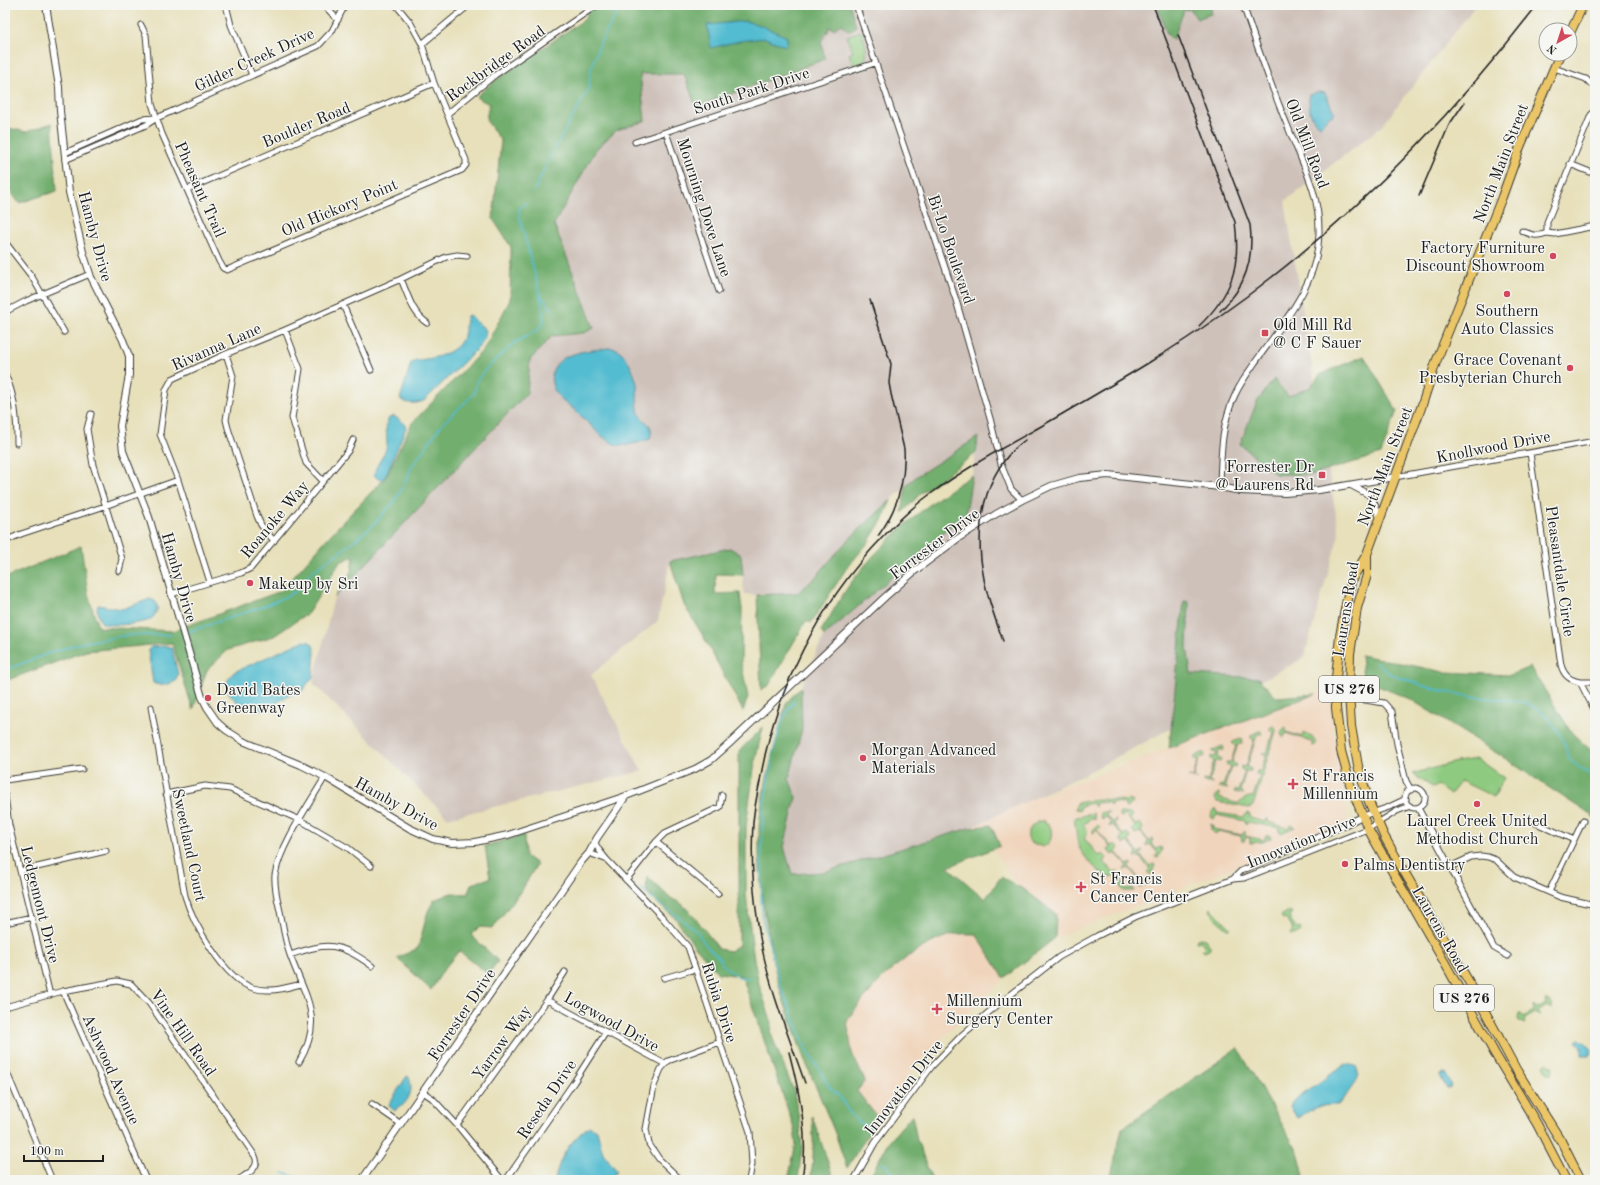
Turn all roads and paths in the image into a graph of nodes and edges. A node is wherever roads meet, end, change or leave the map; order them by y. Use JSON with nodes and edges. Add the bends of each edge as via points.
{"nodes":[{"id":1,"x":46,"y":5,"type":"edge"},
{"id":2,"x":226,"y":5,"type":"edge"},
{"id":3,"x":324,"y":5,"type":"edge"},
{"id":4,"x":345,"y":5,"type":"edge"},
{"id":5,"x":396,"y":5,"type":"edge"},
{"id":6,"x":470,"y":5,"type":"edge"},
{"id":7,"x":597,"y":5,"type":"edge"},
{"id":8,"x":856,"y":5,"type":"edge"},
{"id":9,"x":1242,"y":5,"type":"edge"},
{"id":10,"x":1583,"y":5,"type":"edge"},
{"id":11,"x":338,"y":20,"type":"junction"},
{"id":12,"x":1575,"y":22,"type":"edge"},
{"id":13,"x":141,"y":25,"type":"dead end"},
{"id":14,"x":422,"y":44,"type":"junction"},
{"id":15,"x":1557,"y":62,"type":"edge"},
{"id":16,"x":875,"y":63,"type":"junction"},
{"id":17,"x":1554,"y":68,"type":"junction"},
{"id":18,"x":252,"y":75,"type":"junction"},
{"id":19,"x":434,"y":83,"type":"junction"},
{"id":20,"x":1595,"y":88,"type":"edge"},
{"id":21,"x":1595,"y":111,"type":"edge"},
{"id":22,"x":447,"y":114,"type":"junction"},
{"id":23,"x":157,"y":118,"type":"junction"},
{"id":24,"x":666,"y":132,"type":"junction"},
{"id":25,"x":635,"y":142,"type":"dead end"},
{"id":26,"x":65,"y":153,"type":"junction"},
{"id":27,"x":65,"y":160,"type":"junction"},
{"id":28,"x":1570,"y":164,"type":"junction"},
{"id":29,"x":1595,"y":174,"type":"edge"},
{"id":30,"x":188,"y":190,"type":"junction"},
{"id":31,"x":1595,"y":226,"type":"edge"},
{"id":32,"x":1522,"y":231,"type":"dead end"},
{"id":33,"x":1547,"y":233,"type":"junction"},
{"id":34,"x":5,"y":242,"type":"edge"},
{"id":35,"x":467,"y":256,"type":"dead end"},
{"id":36,"x":224,"y":270,"type":"joint"},
{"id":37,"x":90,"y":274,"type":"junction"},
{"id":38,"x":401,"y":279,"type":"junction"},
{"id":39,"x":719,"y":291,"type":"dead end"},
{"id":40,"x":43,"y":294,"type":"junction"},
{"id":41,"x":342,"y":305,"type":"junction"},
{"id":42,"x":5,"y":312,"type":"edge"},
{"id":43,"x":427,"y":323,"type":"dead end"},
{"id":44,"x":285,"y":330,"type":"junction"},
{"id":45,"x":64,"y":332,"type":"dead end"},
{"id":46,"x":226,"y":354,"type":"junction"},
{"id":47,"x":371,"y":370,"type":"dead end"},
{"id":48,"x":5,"y":374,"type":"edge"},
{"id":49,"x":91,"y":414,"type":"dead end"},
{"id":50,"x":352,"y":440,"type":"dead end"},
{"id":51,"x":1595,"y":441,"type":"edge"},
{"id":52,"x":17,"y":443,"type":"dead end"},
{"id":53,"x":1530,"y":453,"type":"junction"},
{"id":54,"x":1395,"y":477,"type":"junction"},
{"id":55,"x":178,"y":480,"type":"junction"},
{"id":56,"x":323,"y":481,"type":"junction"},
{"id":57,"x":1350,"y":485,"type":"junction"},
{"id":58,"x":1220,"y":486,"type":"junction"},
{"id":59,"x":140,"y":494,"type":"junction"},
{"id":60,"x":1022,"y":500,"type":"junction"},
{"id":61,"x":105,"y":506,"type":"junction"},
{"id":62,"x":1380,"y":517,"type":"junction"},
{"id":63,"x":5,"y":541,"type":"edge"},
{"id":64,"x":274,"y":541,"type":"junction"},
{"id":65,"x":1367,"y":554,"type":"junction"},
{"id":66,"x":120,"y":570,"type":"dead end"},
{"id":67,"x":210,"y":582,"type":"junction"},
{"id":68,"x":172,"y":594,"type":"junction"},
{"id":69,"x":1580,"y":682,"type":"junction"},
{"id":70,"x":1595,"y":682,"type":"edge"},
{"id":71,"x":1350,"y":691,"type":"junction"},
{"id":72,"x":1359,"y":699,"type":"junction"},
{"id":73,"x":151,"y":707,"type":"dead end"},
{"id":74,"x":1350,"y":708,"type":"junction"},
{"id":75,"x":1595,"y":711,"type":"edge"},
{"id":76,"x":82,"y":769,"type":"dead end"},
{"id":77,"x":325,"y":777,"type":"junction"},
{"id":78,"x":5,"y":780,"type":"edge"},
{"id":79,"x":1411,"y":790,"type":"junction"},
{"id":80,"x":166,"y":794,"type":"junction"},
{"id":81,"x":722,"y":795,"type":"dead end"},
{"id":82,"x":5,"y":796,"type":"edge"},
{"id":83,"x":626,"y":796,"type":"junction"},
{"id":84,"x":1406,"y":798,"type":"junction"},
{"id":85,"x":1410,"y":806,"type":"junction"},
{"id":86,"x":1418,"y":808,"type":"junction"},
{"id":87,"x":1373,"y":813,"type":"junction"},
{"id":88,"x":1363,"y":816,"type":"junction"},
{"id":89,"x":300,"y":820,"type":"junction"},
{"id":90,"x":1583,"y":821,"type":"dead end"},
{"id":91,"x":1378,"y":823,"type":"junction"},
{"id":92,"x":1536,"y":823,"type":"dead end"},
{"id":93,"x":1368,"y":829,"type":"junction"},
{"id":94,"x":1574,"y":840,"type":"junction"},
{"id":95,"x":596,"y":841,"type":"junction"},
{"id":96,"x":656,"y":842,"type":"junction"},
{"id":97,"x":106,"y":851,"type":"dead end"},
{"id":98,"x":589,"y":853,"type":"junction"},
{"id":99,"x":608,"y":860,"type":"junction"},
{"id":100,"x":580,"y":862,"type":"junction"},
{"id":101,"x":371,"y":866,"type":"dead end"},
{"id":102,"x":1450,"y":867,"type":"junction"},
{"id":103,"x":20,"y":871,"type":"junction"},
{"id":104,"x":1233,"y":879,"type":"junction"},
{"id":105,"x":626,"y":880,"type":"junction"},
{"id":106,"x":1549,"y":892,"type":"junction"},
{"id":107,"x":718,"y":894,"type":"dead end"},
{"id":108,"x":1595,"y":905,"type":"edge"},
{"id":109,"x":32,"y":917,"type":"junction"},
{"id":110,"x":5,"y":923,"type":"edge"},
{"id":111,"x":290,"y":955,"type":"junction"},
{"id":112,"x":1508,"y":956,"type":"dead end"},
{"id":113,"x":1456,"y":958,"type":"junction"},
{"id":114,"x":1446,"y":965,"type":"junction"},
{"id":115,"x":372,"y":966,"type":"dead end"},
{"id":116,"x":696,"y":969,"type":"junction"},
{"id":117,"x":564,"y":972,"type":"dead end"},
{"id":118,"x":664,"y":978,"type":"dead end"},
{"id":119,"x":302,"y":984,"type":"junction"},
{"id":120,"x":63,"y":991,"type":"junction"},
{"id":121,"x":50,"y":995,"type":"junction"},
{"id":122,"x":547,"y":1000,"type":"junction"},
{"id":123,"x":5,"y":1007,"type":"edge"},
{"id":124,"x":606,"y":1032,"type":"junction"},
{"id":125,"x":720,"y":1042,"type":"junction"},
{"id":126,"x":299,"y":1062,"type":"dead end"},
{"id":127,"x":665,"y":1064,"type":"junction"},
{"id":128,"x":5,"y":1068,"type":"edge"},
{"id":129,"x":1524,"y":1082,"type":"junction"},
{"id":130,"x":1514,"y":1088,"type":"junction"},
{"id":131,"x":423,"y":1092,"type":"junction"},
{"id":132,"x":372,"y":1104,"type":"dead end"},
{"id":133,"x":401,"y":1124,"type":"junction"},
{"id":134,"x":457,"y":1125,"type":"junction"},
{"id":135,"x":52,"y":1180,"type":"edge"},
{"id":136,"x":146,"y":1180,"type":"edge"},
{"id":137,"x":238,"y":1180,"type":"edge"},
{"id":138,"x":362,"y":1180,"type":"edge"},
{"id":139,"x":502,"y":1180,"type":"edge"},
{"id":140,"x":506,"y":1180,"type":"edge"},
{"id":141,"x":681,"y":1180,"type":"edge"},
{"id":142,"x":749,"y":1180,"type":"edge"},
{"id":143,"x":854,"y":1180,"type":"edge"},
{"id":144,"x":1566,"y":1180,"type":"edge"},
{"id":145,"x":1581,"y":1180,"type":"edge"}],
"edges":[{"from":1,"to":26,"type":"street","name":"Hamby Drive","via":[[59,87]]},
{"from":2,"to":18,"type":"street","via":[[231,25]]},
{"from":3,"to":11,"type":"street"},
{"from":4,"to":11,"type":"street","name":"Gilder Creek Drive"},
{"from":5,"to":14,"type":"street","via":[[410,22]]},
{"from":6,"to":14,"type":"street"},
{"from":7,"to":22,"type":"street","name":"Rockbridge Road","via":[[495,75]]},
{"from":8,"to":16,"type":"street","name":"Bi-Lo Boulevard"},
{"from":9,"to":58,"type":"street","name":"Old Mill Road","via":[[1312,184],[1319,216],[1319,239],[1312,271],[1302,295],[1244,379],[1232,401],[1223,430]]},
{"from":10,"to":12,"type":"main road"},
{"from":11,"to":18,"type":"street","name":"Gilder Creek Drive","via":[[330,34],[318,46]]},
{"from":13,"to":23,"type":"street","name":"Pheasant Trail","via":[[146,35],[152,104]]},
{"from":14,"to":19,"type":"street"},
{"from":15,"to":17,"type":"main road","name":"North Main Street","number":"US 276"},
{"from":16,"to":24,"type":"street","name":"South Park Drive"},
{"from":16,"to":60,"type":"street","name":"Bi-Lo Boulevard","via":[[956,300],[992,422],[1001,464],[1011,489]]},
{"from":17,"to":20,"type":"street","via":[[1586,79]]},
{"from":17,"to":54,"type":"main road","name":"North Main Street","number":"US 276","via":[[1520,147],[1436,362]]},
{"from":18,"to":23,"type":"street","name":"Gilder Creek Drive"},
{"from":19,"to":22,"type":"street"},
{"from":19,"to":30,"type":"street","name":"Boulder Road"},
{"from":21,"to":28,"type":"street"},
{"from":22,"to":36,"type":"street","name":"Old Hickory Point","via":[[466,160],[464,167]]},
{"from":23,"to":26,"type":"street","name":"Gilder Creek Drive","via":[[142,119]]},
{"from":23,"to":27,"type":"street","name":"Gilder Creek Drive"},
{"from":23,"to":30,"type":"street","name":"Pheasant Trail"},
{"from":24,"to":25,"type":"street","name":"South Park Drive"},
{"from":24,"to":39,"type":"street","name":"Mourning Dove Lane"},
{"from":26,"to":27,"type":"street","name":"Hamby Drive"},
{"from":27,"to":37,"type":"street","name":"Hamby Drive","via":[[69,192]]},
{"from":28,"to":29,"type":"street"},
{"from":28,"to":33,"type":"street","via":[[1547,222]]},
{"from":30,"to":36,"type":"street","name":"Pheasant Trail"},
{"from":31,"to":33,"type":"street","via":[[1555,234]]},
{"from":32,"to":33,"type":"street","via":[[1540,236]]},
{"from":34,"to":40,"type":"street"},
{"from":35,"to":38,"type":"street","name":"Rivanna Lane","via":[[446,257]]},
{"from":37,"to":40,"type":"street"},
{"from":37,"to":59,"type":"street","name":"Hamby Drive","via":[[129,356],[129,375],[120,432],[123,451]]},
{"from":38,"to":41,"type":"street","name":"Rivanna Lane"},
{"from":38,"to":43,"type":"street","via":[[413,307]]},
{"from":40,"to":42,"type":"street"},
{"from":40,"to":45,"type":"street"},
{"from":41,"to":44,"type":"street","name":"Rivanna Lane"},
{"from":41,"to":47,"type":"street"},
{"from":44,"to":46,"type":"street","name":"Rivanna Lane"},
{"from":44,"to":56,"type":"street","via":[[300,369],[292,418],[306,463]]},
{"from":46,"to":55,"type":"street","name":"Rivanna Lane","via":[[172,379],[166,390],[160,434]]},
{"from":46,"to":64,"type":"street","via":[[233,376],[226,420],[228,428],[256,516]]},
{"from":48,"to":52,"type":"street","via":[[14,398]]},
{"from":49,"to":61,"type":"street","via":[[87,429],[93,465]]},
{"from":50,"to":56,"type":"street","name":"Roanoke Way","via":[[348,451]]},
{"from":51,"to":53,"type":"street","name":"Knollwood Drive"},
{"from":53,"to":54,"type":"street","name":"Knollwood Drive"},
{"from":53,"to":69,"type":"street","name":"Pleasantdale Circle","via":[[1561,665],[1571,680]]},
{"from":54,"to":57,"type":"street","name":"Forrester Drive"},
{"from":54,"to":62,"type":"main road","name":"North Main Street","number":"US 276"},
{"from":55,"to":59,"type":"street"},
{"from":55,"to":67,"type":"street","name":"Rivanna Lane"},
{"from":56,"to":64,"type":"street","name":"Roanoke Way"},
{"from":57,"to":58,"type":"street","name":"Forrester Drive","via":[[1285,493],[1241,491]]},
{"from":57,"to":62,"type":"street","via":[[1370,495]]},
{"from":58,"to":60,"type":"street","name":"Forrester Drive","via":[[1096,476],[1062,482]]},
{"from":59,"to":61,"type":"street"},
{"from":59,"to":68,"type":"street","name":"Hamby Drive"},
{"from":60,"to":83,"type":"street","name":"Forrester Drive","via":[[957,538],[916,570],[711,760],[695,770]]},
{"from":61,"to":63,"type":"street"},
{"from":61,"to":66,"type":"street","via":[[122,560]]},
{"from":62,"to":65,"type":"main road","name":"North Main Street","number":"US 276"},
{"from":64,"to":67,"type":"street","name":"Roanoke Way","via":[[251,568]]},
{"from":65,"to":71,"type":"main road","name":"Laurens Road","number":"US 276","via":[[1367,575],[1357,608],[1350,654]]},
{"from":65,"to":88,"type":"main road","name":"Laurens Road","number":"US 276","via":[[1352,579],[1348,594],[1336,678],[1336,708],[1341,751],[1350,784]]},
{"from":67,"to":68,"type":"street","name":"Roanoke Way"},
{"from":68,"to":77,"type":"street","name":"Hamby Drive","via":[[202,697],[218,723],[243,741]]},
{"from":69,"to":70,"type":"street"},
{"from":69,"to":75,"type":"street"},
{"from":71,"to":72,"type":"street"},
{"from":71,"to":74,"type":"main road","name":"Laurens Road","number":"US 276"},
{"from":72,"to":74,"type":"street"},
{"from":72,"to":79,"type":"street","via":[[1380,702],[1392,712],[1406,781]]},
{"from":73,"to":80,"type":"street","name":"Sweetland Court"},
{"from":74,"to":87,"type":"main road","name":"Laurens Road","number":"US 276","via":[[1358,766]]},
{"from":76,"to":78,"type":"street"},
{"from":77,"to":83,"type":"street","name":"Hamby Drive","via":[[409,828],[433,839],[452,843],[475,842],[508,835]]},
{"from":77,"to":89,"type":"street"},
{"from":79,"to":84,"type":"street"},
{"from":79,"to":86,"type":"street","via":[[1418,789],[1424,794],[1424,803]]},
{"from":80,"to":89,"type":"street","via":[[205,786],[230,789]]},
{"from":80,"to":119,"type":"street","name":"Sweetland Court","via":[[185,896],[200,930],[218,957],[238,979],[253,988],[276,990]]},
{"from":81,"to":96,"type":"street","via":[[720,807],[665,833]]},
{"from":82,"to":103,"type":"street","name":"Ledgemont Drive"},
{"from":83,"to":95,"type":"street","name":"Forrester Drive"},
{"from":84,"to":85,"type":"street"},
{"from":84,"to":87,"type":"street","name":"Innovation Drive"},
{"from":85,"to":86,"type":"street"},
{"from":85,"to":91,"type":"street","name":"Innovation Drive"},
{"from":86,"to":102,"type":"street"},
{"from":87,"to":88,"type":"street","name":"Innovation Drive"},
{"from":87,"to":91,"type":"main road","name":"Laurens Road","number":"US 276"},
{"from":88,"to":93,"type":"main road","name":"Laurens Road","number":"US 276"},
{"from":88,"to":104,"type":"street","name":"Innovation Drive","via":[[1241,871]]},
{"from":89,"to":101,"type":"street","via":[[348,848]]},
{"from":89,"to":111,"type":"street","via":[[280,858],[275,876],[276,894]]},
{"from":90,"to":94,"type":"street"},
{"from":91,"to":93,"type":"street","name":"Innovation Drive"},
{"from":91,"to":113,"type":"main road","name":"Laurens Road","number":"US 276"},
{"from":92,"to":94,"type":"street"},
{"from":93,"to":104,"type":"street","name":"Innovation Drive","via":[[1244,878]]},
{"from":93,"to":114,"type":"main road","name":"Laurens Road","number":"US 276"},
{"from":94,"to":106,"type":"street"},
{"from":95,"to":98,"type":"street","name":"Forrester Drive"},
{"from":95,"to":99,"type":"street","name":"Rubia Drive","via":[[599,850]]},
{"from":95,"to":100,"type":"street","name":"Forrester Drive","via":[[592,842]]},
{"from":96,"to":105,"type":"street"},
{"from":96,"to":107,"type":"street"},
{"from":97,"to":103,"type":"street"},
{"from":98,"to":99,"type":"street","name":"Rubia Drive"},
{"from":98,"to":100,"type":"street","name":"Forrester Drive"},
{"from":99,"to":105,"type":"street","name":"Rubia Drive"},
{"from":100,"to":131,"type":"street","name":"Forrester Drive"},
{"from":102,"to":106,"type":"street","via":[[1471,857],[1488,857],[1496,860],[1514,877]]},
{"from":102,"to":112,"type":"street","via":[[1494,948]]},
{"from":103,"to":109,"type":"street","name":"Ledgemont Drive"},
{"from":104,"to":143,"type":"street","name":"Innovation Drive","via":[[1136,917],[1097,936],[1059,957],[995,1007],[962,1034],[932,1066],[875,1143]]},
{"from":105,"to":116,"type":"street","name":"Rubia Drive","via":[[688,947]]},
{"from":106,"to":108,"type":"street"},
{"from":109,"to":110,"type":"street"},
{"from":109,"to":121,"type":"street","name":"Ledgemont Drive"},
{"from":111,"to":115,"type":"street","via":[[310,948],[339,947]]},
{"from":111,"to":119,"type":"street"},
{"from":113,"to":114,"type":"main road"},
{"from":113,"to":129,"type":"main road","name":"Laurens Road","number":"US 276"},
{"from":114,"to":130,"type":"main road","name":"Laurens Road","number":"US 276"},
{"from":116,"to":118,"type":"street"},
{"from":116,"to":125,"type":"street","name":"Rubia Drive"},
{"from":117,"to":122,"type":"street","name":"Yarrow Way"},
{"from":119,"to":126,"type":"street","via":[[311,1007],[312,1027],[308,1045]]},
{"from":120,"to":121,"type":"street","name":"Vine Hill Road"},
{"from":120,"to":136,"type":"street","name":"Ashwood Avenue"},
{"from":120,"to":137,"type":"street","name":"Vine Hill Road","via":[[122,981],[131,984],[143,995],[255,1156],[256,1166]]},
{"from":121,"to":123,"type":"street","name":"Vine Hill Road"},
{"from":122,"to":124,"type":"street","name":"Logwood Drive"},
{"from":122,"to":134,"type":"street","name":"Yarrow Way"},
{"from":124,"to":127,"type":"street","name":"Logwood Drive"},
{"from":124,"to":140,"type":"street","name":"Reseda Drive"},
{"from":125,"to":127,"type":"street"},
{"from":125,"to":142,"type":"street","name":"Rubia Drive","via":[[750,1132],[752,1164]]},
{"from":127,"to":141,"type":"street","via":[[654,1086],[646,1129],[649,1144],[659,1159]]},
{"from":128,"to":135,"type":"street"},
{"from":129,"to":130,"type":"main road"},
{"from":129,"to":145,"type":"main road","name":"Laurens Road","number":"US 276","via":[[1561,1141]]},
{"from":130,"to":144,"type":"main road","name":"Laurens Road","number":"US 276","via":[[1537,1124]]},
{"from":131,"to":133,"type":"street","name":"Forrester Drive"},
{"from":131,"to":134,"type":"street"},
{"from":132,"to":133,"type":"street"},
{"from":133,"to":138,"type":"street","name":"Forrester Drive"},
{"from":134,"to":139,"type":"street"}]}
